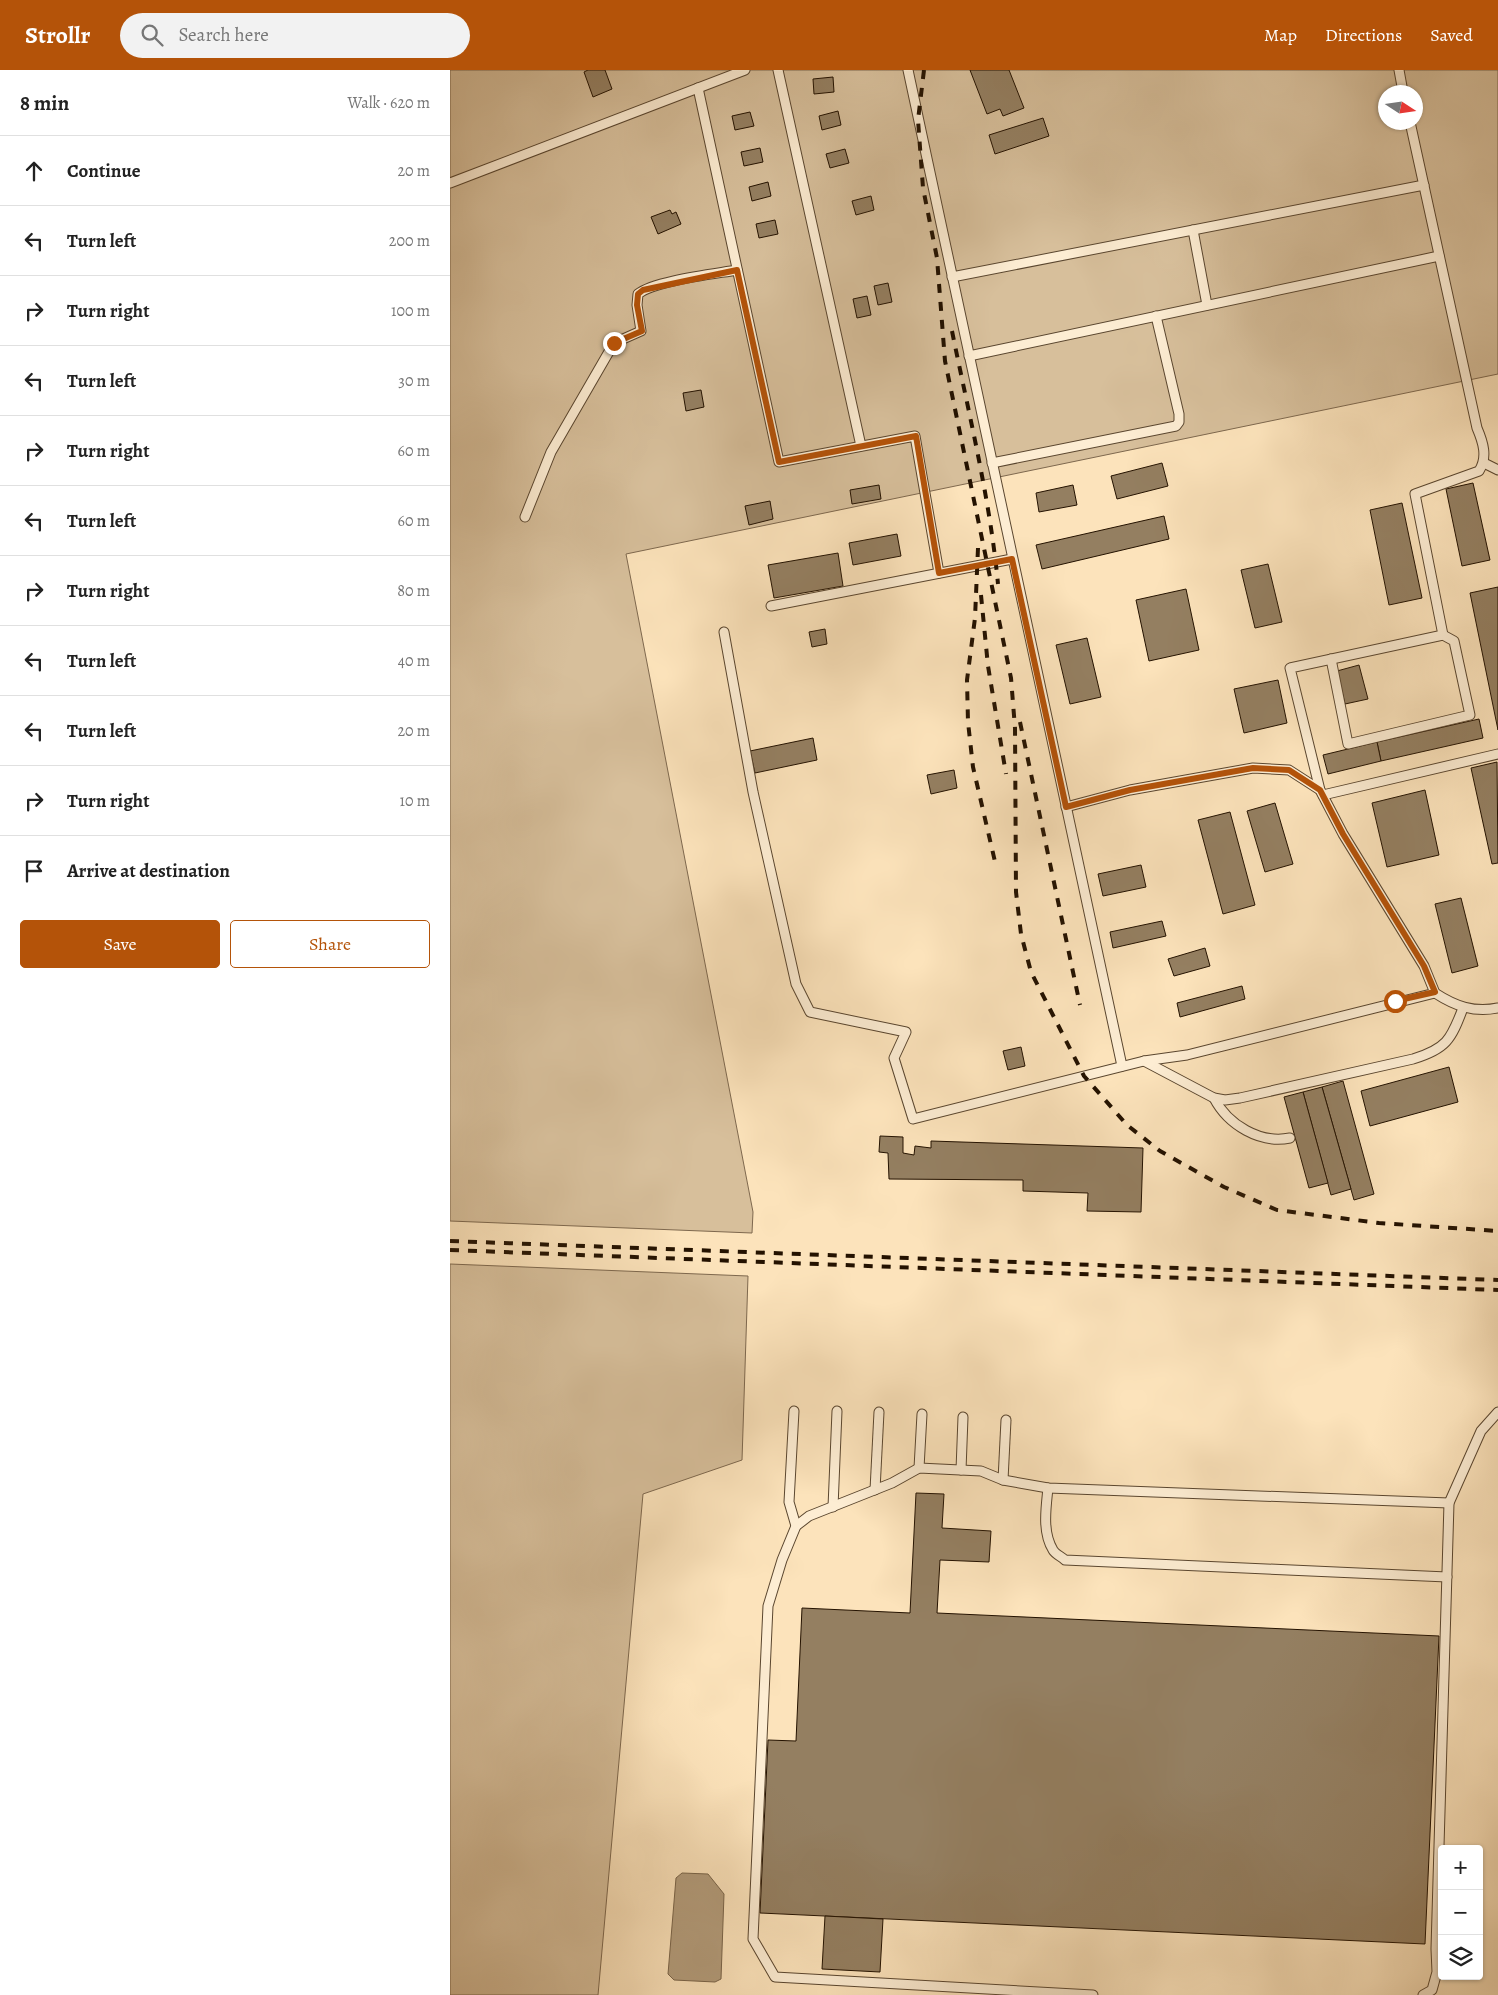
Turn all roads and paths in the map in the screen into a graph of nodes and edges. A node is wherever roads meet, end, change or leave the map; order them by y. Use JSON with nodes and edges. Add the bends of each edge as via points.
{"nodes":[{"id":1,"x":745,"y":70,"type":"edge"},
{"id":2,"x":778,"y":70,"type":"edge"},
{"id":3,"x":908,"y":70,"type":"edge"},
{"id":4,"x":1399,"y":70,"type":"edge"},
{"id":5,"x":1402,"y":85,"type":"edge"},
{"id":6,"x":698,"y":88,"type":"junction"},
{"id":7,"x":1412,"y":130,"type":"edge"},
{"id":8,"x":450,"y":183,"type":"edge"},
{"id":9,"x":1424,"y":185,"type":"junction"},
{"id":10,"x":1193,"y":230,"type":"junction"},
{"id":11,"x":1440,"y":256,"type":"junction"},
{"id":12,"x":737,"y":270,"type":"junction"},
{"id":13,"x":952,"y":277,"type":"junction"},
{"id":14,"x":1207,"y":305,"type":"junction"},
{"id":15,"x":1156,"y":316,"type":"junction"},
{"id":16,"x":969,"y":356,"type":"junction"},
{"id":17,"x":861,"y":446,"type":"junction"},
{"id":18,"x":992,"y":463,"type":"junction"},
{"id":19,"x":1484,"y":463,"type":"junction"},
{"id":20,"x":1498,"y":470,"type":"edge"},
{"id":21,"x":525,"y":517,"type":"dead end"},
{"id":22,"x":1012,"y":559,"type":"junction"},
{"id":23,"x":939,"y":573,"type":"junction"},
{"id":24,"x":771,"y":606,"type":"dead end"},
{"id":25,"x":724,"y":632,"type":"dead end"},
{"id":26,"x":1443,"y":635,"type":"junction"},
{"id":27,"x":1331,"y":659,"type":"junction"},
{"id":28,"x":1498,"y":754,"type":"edge"},
{"id":29,"x":1321,"y":792,"type":"junction"},
{"id":30,"x":1066,"y":807,"type":"junction"},
{"id":31,"x":1435,"y":992,"type":"junction"},
{"id":32,"x":1463,"y":1008,"type":"junction"},
{"id":33,"x":1498,"y":1008,"type":"edge"},
{"id":34,"x":1144,"y":1061,"type":"junction"},
{"id":35,"x":1122,"y":1066,"type":"junction"},
{"id":36,"x":1214,"y":1098,"type":"junction"},
{"id":37,"x":1290,"y":1138,"type":"dead end"},
{"id":38,"x":837,"y":1410,"type":"dead end"},
{"id":39,"x":794,"y":1411,"type":"dead end"},
{"id":40,"x":879,"y":1412,"type":"dead end"},
{"id":41,"x":1498,"y":1412,"type":"edge"},
{"id":42,"x":922,"y":1414,"type":"dead end"},
{"id":43,"x":963,"y":1417,"type":"dead end"},
{"id":44,"x":1006,"y":1420,"type":"dead end"},
{"id":45,"x":919,"y":1468,"type":"junction"},
{"id":46,"x":961,"y":1470,"type":"junction"},
{"id":47,"x":1003,"y":1480,"type":"junction"},
{"id":48,"x":1048,"y":1488,"type":"junction"},
{"id":49,"x":875,"y":1490,"type":"junction"},
{"id":50,"x":1449,"y":1503,"type":"junction"},
{"id":51,"x":834,"y":1506,"type":"junction"},
{"id":52,"x":796,"y":1526,"type":"junction"},
{"id":53,"x":1446,"y":1577,"type":"junction"},
{"id":54,"x":1093,"y":1995,"type":"edge"},
{"id":55,"x":1422,"y":1995,"type":"edge"}],
"edges":[{"from":1,"to":6,"type":"lane"},
{"from":2,"to":17,"type":"lane"},
{"from":3,"to":13,"type":"lane"},
{"from":4,"to":5,"type":"lane"},
{"from":6,"to":8,"type":"lane"},
{"from":6,"to":12,"type":"lane"},
{"from":7,"to":9,"type":"lane"},
{"from":9,"to":10,"type":"lane"},
{"from":9,"to":11,"type":"lane"},
{"from":10,"to":13,"type":"lane"},
{"from":10,"to":14,"type":"lane"},
{"from":11,"to":14,"type":"lane"},
{"from":11,"to":19,"type":"lane","via":[[1483,441]]},
{"from":12,"to":17,"type":"lane","via":[[779,462]]},
{"from":12,"to":21,"type":"lane","via":[[657,285],[638,294],[642,331],[614,343],[551,452]]},
{"from":13,"to":16,"type":"lane"},
{"from":14,"to":15,"type":"lane"},
{"from":15,"to":16,"type":"lane"},
{"from":15,"to":18,"type":"lane","via":[[1179,414],[1176,426]]},
{"from":16,"to":18,"type":"lane"},
{"from":17,"to":23,"type":"lane","via":[[916,436]]},
{"from":18,"to":22,"type":"lane"},
{"from":19,"to":20,"type":"lane"},
{"from":19,"to":26,"type":"lane","via":[[1479,471],[1415,494]]},
{"from":22,"to":23,"type":"lane"},
{"from":22,"to":30,"type":"lane"},
{"from":23,"to":24,"type":"lane"},
{"from":25,"to":35,"type":"lane","via":[[753,792],[796,984],[810,1012],[906,1032],[894,1058],[913,1119]]},
{"from":26,"to":27,"type":"lane"},
{"from":26,"to":27,"type":"lane","via":[[1454,641],[1470,715],[1348,744]]},
{"from":27,"to":29,"type":"lane","via":[[1290,668]]},
{"from":28,"to":29,"type":"lane"},
{"from":29,"to":30,"type":"lane","via":[[1289,770],[1253,768],[1130,790]]},
{"from":29,"to":31,"type":"lane","via":[[1424,966]]},
{"from":30,"to":35,"type":"lane"},
{"from":31,"to":32,"type":"lane"},
{"from":31,"to":34,"type":"lane","via":[[1187,1055]]},
{"from":32,"to":33,"type":"lane"},
{"from":32,"to":36,"type":"lane","via":[[1455,1031],[1446,1044],[1413,1060],[1240,1098]]},
{"from":34,"to":35,"type":"lane"},
{"from":34,"to":36,"type":"lane"},
{"from":36,"to":37,"type":"lane","via":[[1219,1108],[1250,1133],[1263,1139]]},
{"from":38,"to":51,"type":"lane"},
{"from":39,"to":52,"type":"lane","via":[[789,1502]]},
{"from":40,"to":49,"type":"lane"},
{"from":41,"to":50,"type":"lane","via":[[1481,1430]]},
{"from":42,"to":45,"type":"lane"},
{"from":43,"to":46,"type":"lane"},
{"from":44,"to":47,"type":"lane"},
{"from":45,"to":46,"type":"lane"},
{"from":45,"to":49,"type":"lane"},
{"from":46,"to":47,"type":"lane","via":[[981,1471]]},
{"from":47,"to":48,"type":"lane"},
{"from":48,"to":50,"type":"lane"},
{"from":48,"to":53,"type":"lane","via":[[1045,1516],[1048,1532],[1053,1551],[1065,1560]]},
{"from":49,"to":51,"type":"lane"},
{"from":50,"to":53,"type":"lane"},
{"from":51,"to":52,"type":"lane","via":[[809,1516]]},
{"from":52,"to":54,"type":"lane","via":[[782,1560],[767,1616],[753,1939],[775,1977]]},
{"from":53,"to":55,"type":"lane","via":[[1437,1972],[1432,1990]]}]}
